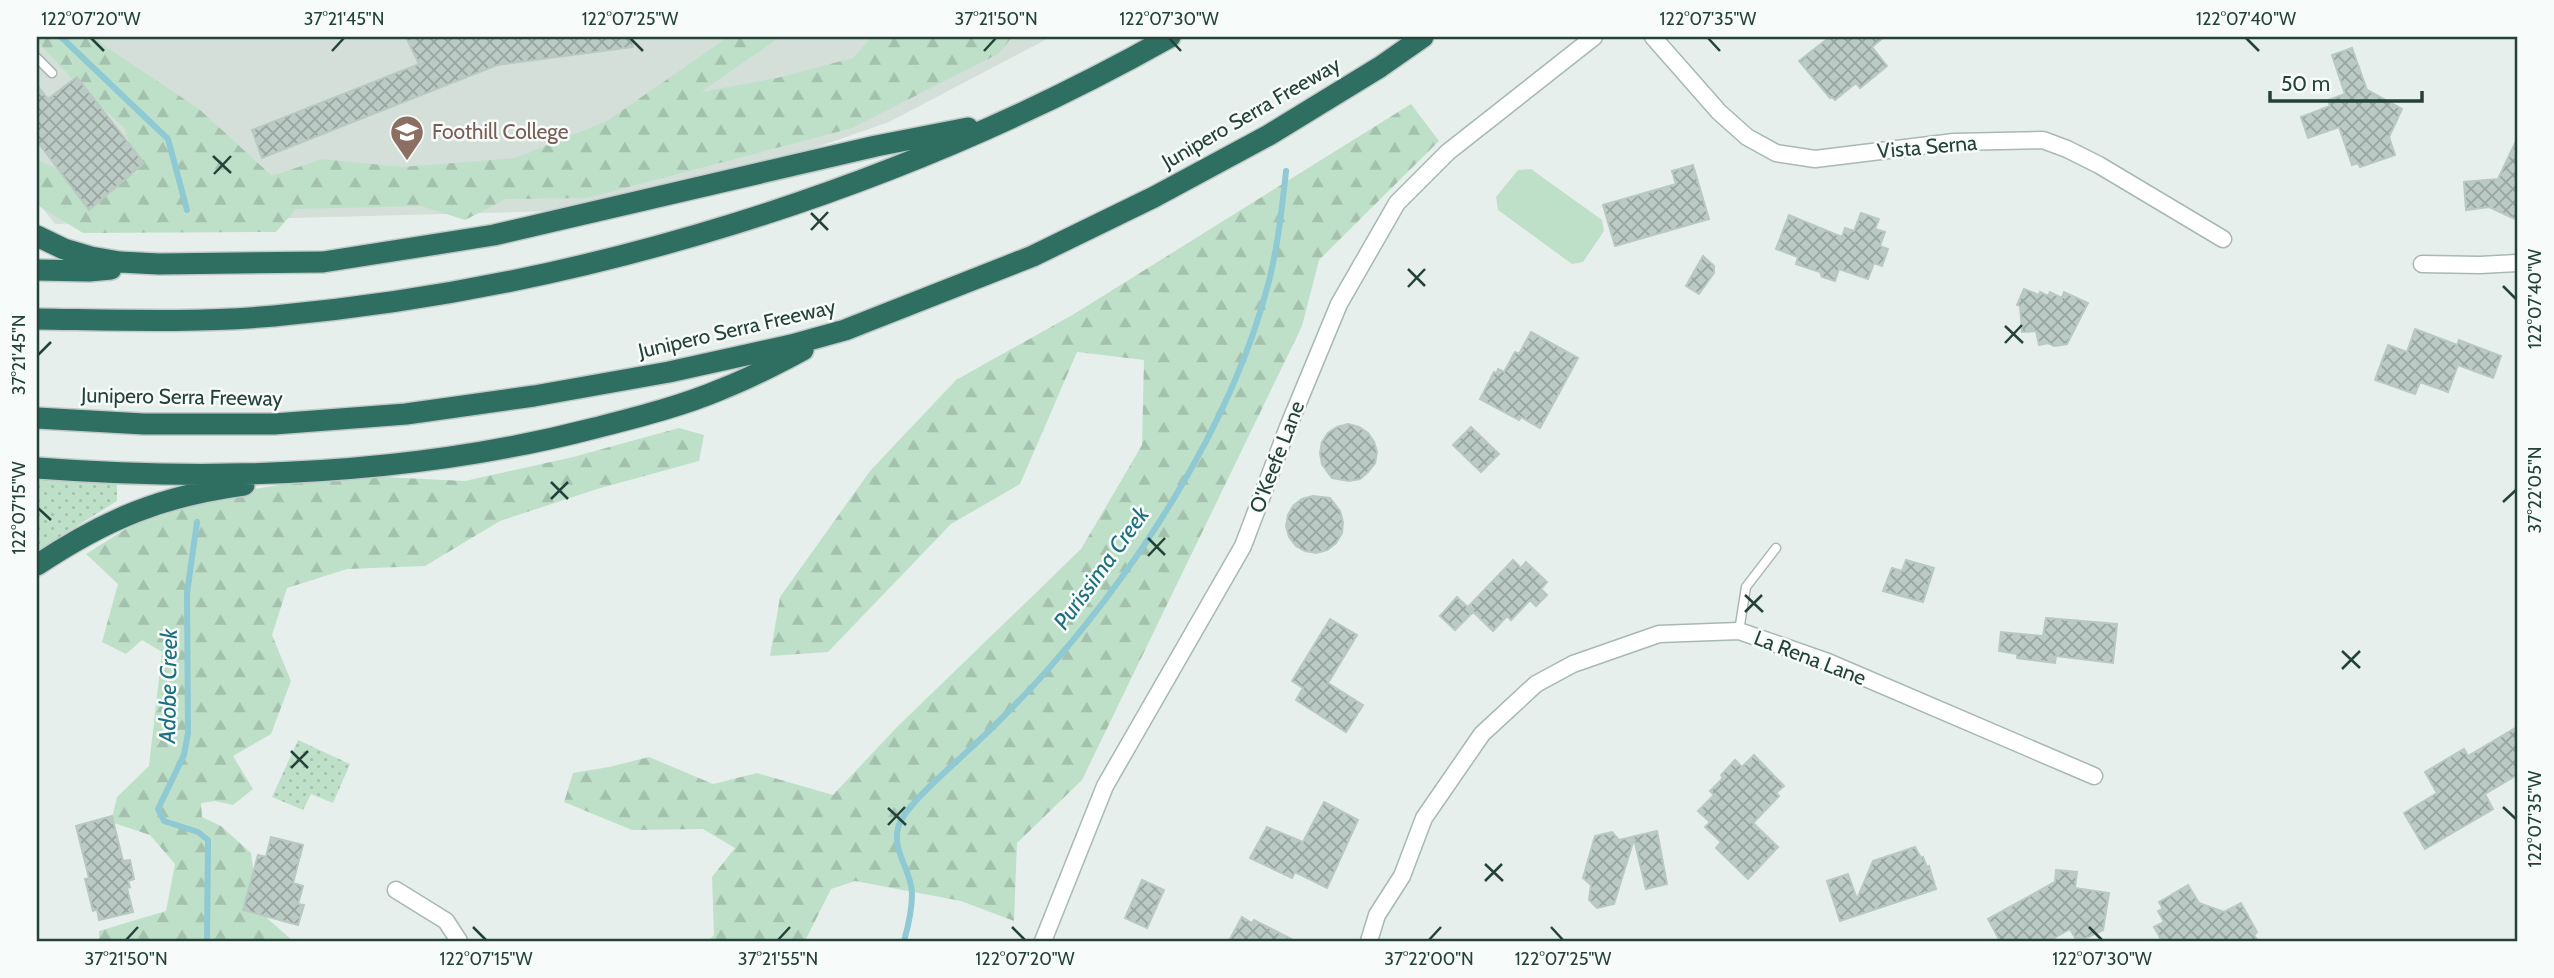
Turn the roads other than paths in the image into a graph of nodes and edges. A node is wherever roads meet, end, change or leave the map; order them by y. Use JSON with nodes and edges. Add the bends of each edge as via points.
{"nodes":[{"id":1,"x":1170,"y":37,"type":"edge"},
{"id":2,"x":1423,"y":37,"type":"edge"},
{"id":3,"x":1594,"y":37,"type":"edge"},
{"id":4,"x":1653,"y":37,"type":"edge"},
{"id":5,"x":37,"y":58,"type":"edge"},
{"id":6,"x":52,"y":73,"type":"dead end"},
{"id":7,"x":998,"y":124,"type":"junction"},
{"id":8,"x":37,"y":236,"type":"edge"},
{"id":9,"x":2223,"y":239,"type":"dead end"},
{"id":10,"x":2517,"y":263,"type":"edge"},
{"id":11,"x":159,"y":264,"type":"junction"},
{"id":12,"x":2422,"y":264,"type":"dead end"},
{"id":13,"x":37,"y":270,"type":"edge"},
{"id":14,"x":37,"y":319,"type":"edge"},
{"id":15,"x":845,"y":330,"type":"junction"},
{"id":16,"x":37,"y":418,"type":"edge"},
{"id":17,"x":37,"y":468,"type":"edge"},
{"id":18,"x":362,"y":468,"type":"junction"},
{"id":19,"x":1776,"y":548,"type":"dead end"},
{"id":20,"x":37,"y":565,"type":"edge"},
{"id":21,"x":1739,"y":631,"type":"junction"},
{"id":22,"x":2094,"y":776,"type":"dead end"},
{"id":23,"x":396,"y":890,"type":"dead end"},
{"id":24,"x":459,"y":941,"type":"edge"},
{"id":25,"x":1043,"y":941,"type":"edge"},
{"id":26,"x":1369,"y":941,"type":"edge"}],
"edges":[{"from":1,"to":7,"type":"highway"},
{"from":2,"to":15,"type":"highway","name":"Junipero Serra Freeway","via":[[1269,135],[1154,197],[1033,256]]},
{"from":3,"to":25,"type":"street","name":"O'Keefe Lane","via":[[1448,152],[1397,203],[1339,304],[1243,546],[1105,786]]},
{"from":4,"to":9,"type":"street","name":"Vista Serna","via":[[1719,112],[1747,137],[1776,153],[1815,159],[1954,142],[2043,140],[2099,166]]},
{"from":5,"to":6,"type":"lane"},
{"from":7,"to":11,"type":"highway","via":[[439,245],[323,262]]},
{"from":7,"to":14,"type":"highway","via":[[897,169],[765,214],[517,280],[400,302],[272,316]]},
{"from":8,"to":11,"type":"highway","via":[[91,257]]},
{"from":10,"to":12,"type":"street"},
{"from":11,"to":13,"type":"highway","via":[[89,271]]},
{"from":15,"to":16,"type":"highway","name":"Junipero Serra Freeway","via":[[669,372],[406,414],[274,424]]},
{"from":15,"to":18,"type":"highway","via":[[720,390],[637,417],[492,450]]},
{"from":17,"to":18,"type":"highway","via":[[162,474]]},
{"from":18,"to":20,"type":"highway","via":[[177,497],[96,528]]},
{"from":19,"to":21,"type":"lane","via":[[1746,587]]},
{"from":21,"to":22,"type":"street","name":"La Rena Lane","via":[[1828,662]]},
{"from":21,"to":26,"type":"street","name":"La Rena Lane","via":[[1659,634],[1573,664],[1536,684],[1482,734],[1424,818],[1402,876],[1377,915]]},
{"from":23,"to":24,"type":"street","via":[[446,920]]}]}
